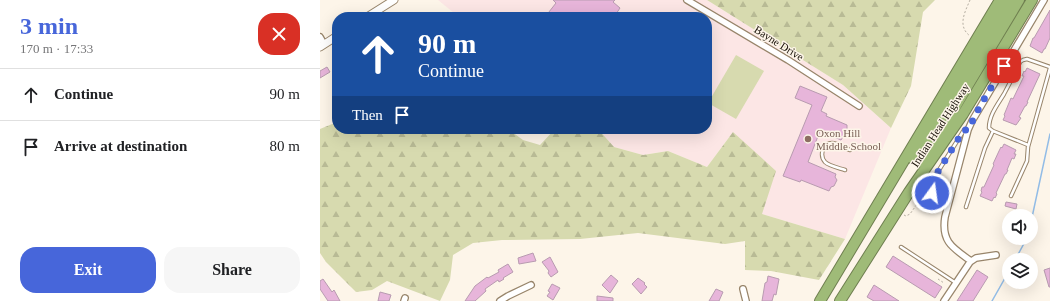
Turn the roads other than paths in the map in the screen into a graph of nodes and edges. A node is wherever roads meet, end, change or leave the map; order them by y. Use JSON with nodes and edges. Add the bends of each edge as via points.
{"nodes":[{"id":1,"x":394,"y":0,"type":"edge"},
{"id":2,"x":687,"y":0,"type":"edge"},
{"id":3,"x":1000,"y":0,"type":"edge"},
{"id":4,"x":1010,"y":0,"type":"edge"},
{"id":5,"x":1019,"y":0,"type":"edge"},
{"id":6,"x":1032,"y":0,"type":"edge"},
{"id":7,"x":1044,"y":0,"type":"edge"},
{"id":8,"x":385,"y":2,"type":"edge"},
{"id":9,"x":373,"y":12,"type":"edge"},
{"id":10,"x":707,"y":12,"type":"edge"},
{"id":11,"x":712,"y":15,"type":"edge"},
{"id":12,"x":320,"y":37,"type":"edge"},
{"id":13,"x":332,"y":39,"type":"edge"},
{"id":14,"x":322,"y":45,"type":"edge"},
{"id":15,"x":1050,"y":68,"type":"edge"},
{"id":16,"x":859,"y":106,"type":"dead end"},
{"id":17,"x":968,"y":130,"type":"junction"},
{"id":18,"x":993,"y":130,"type":"junction"},
{"id":19,"x":1028,"y":145,"type":"junction"},
{"id":20,"x":850,"y":150,"type":"dead end"},
{"id":21,"x":845,"y":170,"type":"dead end"},
{"id":22,"x":910,"y":192,"type":"junction"},
{"id":23,"x":1011,"y":196,"type":"dead end"},
{"id":24,"x":950,"y":198,"type":"junction"},
{"id":25,"x":966,"y":207,"type":"dead end"},
{"id":26,"x":863,"y":232,"type":"junction"},
{"id":27,"x":901,"y":246,"type":"dead end"},
{"id":28,"x":996,"y":255,"type":"dead end"},
{"id":29,"x":972,"y":261,"type":"junction"},
{"id":30,"x":956,"y":283,"type":"junction"},
{"id":31,"x":531,"y":285,"type":"dead end"},
{"id":32,"x":743,"y":289,"type":"dead end"},
{"id":33,"x":500,"y":301,"type":"edge"},
{"id":34,"x":746,"y":301,"type":"edge"},
{"id":35,"x":820,"y":301,"type":"edge"},
{"id":36,"x":840,"y":301,"type":"edge"},
{"id":37,"x":944,"y":301,"type":"edge"}],
"edges":[{"from":1,"to":8,"type":"main road"},
{"from":2,"to":10,"type":"street","name":"Bayne Drive"},
{"from":3,"to":26,"type":"highway","name":"Indian Head Highway"},
{"from":4,"to":26,"type":"highway","via":[[959,87]]},
{"from":5,"to":22,"type":"highway","via":[[926,157]]},
{"from":6,"to":22,"type":"highway","name":"Indian Head Highway","via":[[963,114]]},
{"from":7,"to":17,"type":"street"},
{"from":8,"to":9,"type":"main road"},
{"from":11,"to":16,"type":"street","name":"Bayne Drive"},
{"from":12,"to":14,"type":"street"},
{"from":13,"to":14,"type":"main road"},
{"from":15,"to":18,"type":"lane","via":[[1027,59],[1020,62],[994,110],[989,124],[989,128]]},
{"from":15,"to":19,"type":"lane"},
{"from":17,"to":24,"type":"street"},
{"from":17,"to":24,"type":"lane","via":[[964,130],[929,186],[932,193]]},
{"from":18,"to":19,"type":"lane"},
{"from":18,"to":25,"type":"lane"},
{"from":19,"to":23,"type":"lane","via":[[1027,161]]},
{"from":20,"to":21,"type":"lane","via":[[834,143],[825,146],[822,152],[825,162]]},
{"from":22,"to":36,"type":"highway","name":"Indian Head Highway"},
{"from":24,"to":29,"type":"street","via":[[944,224],[945,237],[953,248]]},
{"from":26,"to":35,"type":"highway","name":"Indian Head Highway"},
{"from":27,"to":30,"type":"lane"},
{"from":28,"to":29,"type":"street"},
{"from":29,"to":30,"type":"street"},
{"from":30,"to":37,"type":"street"},
{"from":31,"to":33,"type":"street"},
{"from":32,"to":34,"type":"street"}]}
